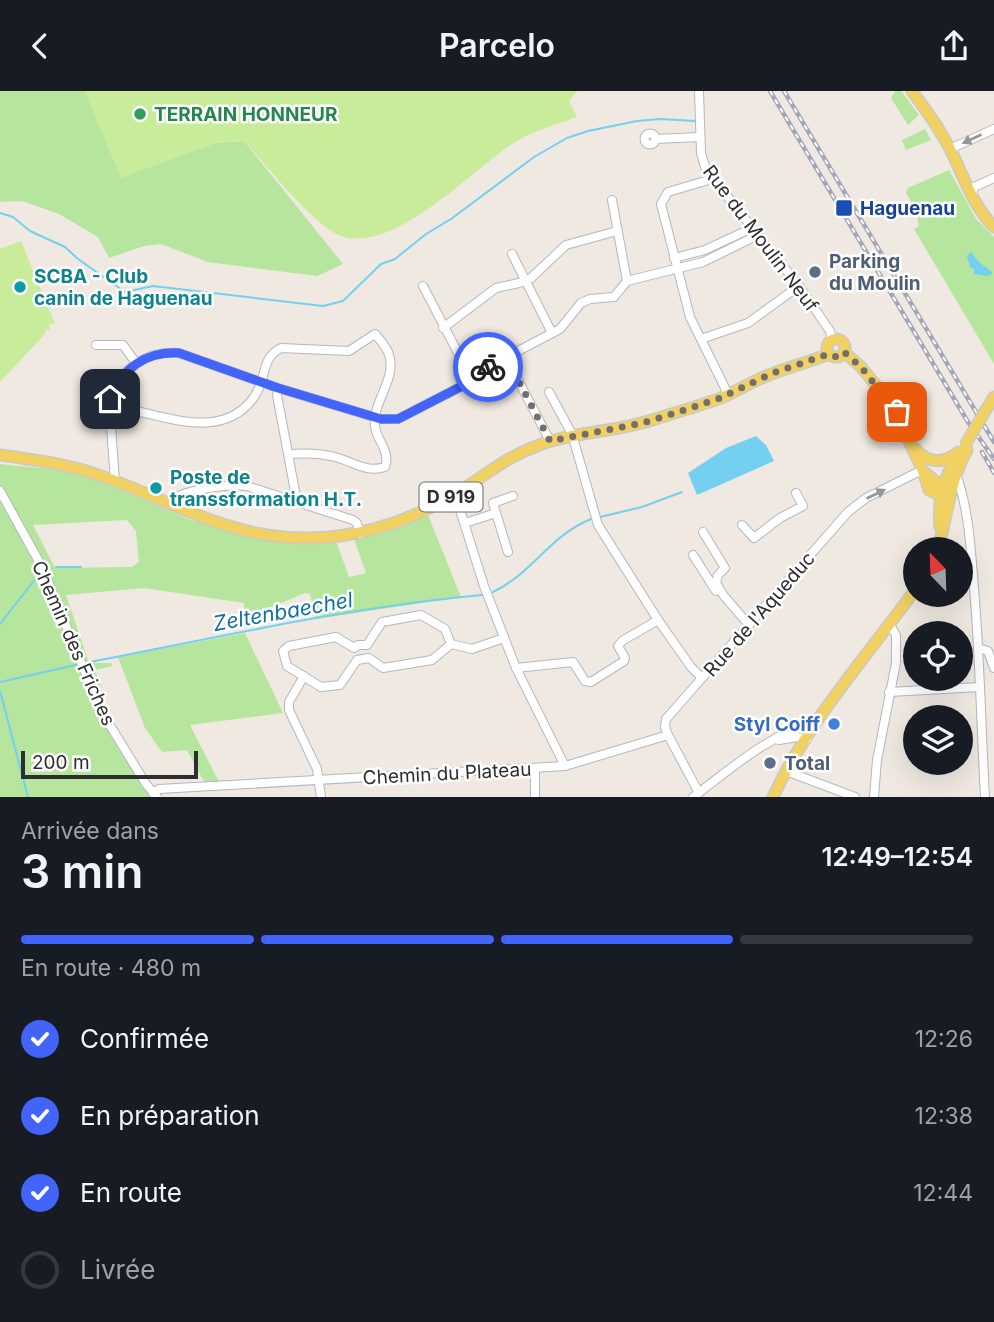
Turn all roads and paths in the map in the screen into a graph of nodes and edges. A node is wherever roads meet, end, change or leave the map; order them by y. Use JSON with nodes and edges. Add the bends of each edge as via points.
{"nodes":[{"id":1,"x":699,"y":91,"type":"edge"},
{"id":2,"x":912,"y":91,"type":"edge"},
{"id":3,"x":994,"y":129,"type":"edge"},
{"id":4,"x":700,"y":137,"type":"junction"},
{"id":5,"x":656,"y":139,"type":"dead end"},
{"id":6,"x":950,"y":149,"type":"junction"},
{"id":7,"x":994,"y":178,"type":"edge"},
{"id":8,"x":712,"y":179,"type":"junction"},
{"id":9,"x":976,"y":188,"type":"junction"},
{"id":10,"x":612,"y":200,"type":"dead end"},
{"id":11,"x":994,"y":227,"type":"edge"},
{"id":12,"x":617,"y":231,"type":"junction"},
{"id":13,"x":755,"y":232,"type":"junction"},
{"id":14,"x":712,"y":247,"type":"junction"},
{"id":15,"x":512,"y":254,"type":"dead end"},
{"id":16,"x":716,"y":256,"type":"junction"},
{"id":17,"x":674,"y":258,"type":"junction"},
{"id":18,"x":676,"y":268,"type":"junction"},
{"id":19,"x":525,"y":281,"type":"junction"},
{"id":20,"x":627,"y":281,"type":"junction"},
{"id":21,"x":423,"y":286,"type":"dead end"},
{"id":22,"x":799,"y":286,"type":"junction"},
{"id":23,"x":443,"y":328,"type":"junction"},
{"id":24,"x":552,"y":333,"type":"junction"},
{"id":25,"x":701,"y":339,"type":"junction"},
{"id":26,"x":832,"y":339,"type":"junction"},
{"id":27,"x":96,"y":345,"type":"dead end"},
{"id":28,"x":844,"y":352,"type":"junction"},
{"id":29,"x":829,"y":354,"type":"junction"},
{"id":30,"x":506,"y":357,"type":"junction"},
{"id":31,"x":136,"y":363,"type":"junction"},
{"id":32,"x":471,"y":378,"type":"junction"},
{"id":33,"x":262,"y":381,"type":"junction"},
{"id":34,"x":278,"y":388,"type":"junction"},
{"id":35,"x":550,"y":392,"type":"dead end"},
{"id":36,"x":729,"y":394,"type":"junction"},
{"id":37,"x":994,"y":397,"type":"edge"},
{"id":38,"x":109,"y":406,"type":"junction"},
{"id":39,"x":988,"y":414,"type":"edge"},
{"id":40,"x":375,"y":417,"type":"junction"},
{"id":41,"x":573,"y":436,"type":"junction"},
{"id":42,"x":909,"y":439,"type":"junction"},
{"id":43,"x":550,"y":441,"type":"junction"},
{"id":44,"x":965,"y":447,"type":"junction"},
{"id":45,"x":289,"y":454,"type":"junction"},
{"id":46,"x":0,"y":455,"type":"edge"},
{"id":47,"x":0,"y":462,"type":"edge"},
{"id":48,"x":63,"y":465,"type":"junction"},
{"id":49,"x":923,"y":471,"type":"junction"},
{"id":50,"x":957,"y":477,"type":"junction"},
{"id":51,"x":115,"y":481,"type":"junction"},
{"id":52,"x":0,"y":491,"type":"edge"},
{"id":53,"x":944,"y":492,"type":"junction"},
{"id":54,"x":796,"y":493,"type":"dead end"},
{"id":55,"x":455,"y":494,"type":"junction"},
{"id":56,"x":513,"y":496,"type":"dead end"},
{"id":57,"x":297,"y":502,"type":"junction"},
{"id":58,"x":168,"y":504,"type":"junction"},
{"id":59,"x":964,"y":510,"type":"junction"},
{"id":60,"x":496,"y":513,"type":"junction"},
{"id":61,"x":465,"y":523,"type":"junction"},
{"id":62,"x":742,"y":525,"type":"dead end"},
{"id":63,"x":703,"y":531,"type":"dead end"},
{"id":64,"x":360,"y":534,"type":"junction"},
{"id":65,"x":942,"y":537,"type":"edge"},
{"id":66,"x":508,"y":552,"type":"dead end"},
{"id":67,"x":693,"y":555,"type":"dead end"},
{"id":68,"x":906,"y":607,"type":"edge"},
{"id":69,"x":658,"y":620,"type":"junction"},
{"id":70,"x":748,"y":626,"type":"junction"},
{"id":71,"x":893,"y":630,"type":"junction"},
{"id":72,"x":504,"y":638,"type":"junction"},
{"id":73,"x":450,"y":644,"type":"junction"},
{"id":74,"x":367,"y":645,"type":"junction"},
{"id":75,"x":354,"y":648,"type":"junction"},
{"id":76,"x":978,"y":648,"type":"junction"},
{"id":77,"x":991,"y":650,"type":"edge"},
{"id":78,"x":369,"y":658,"type":"junction"},
{"id":79,"x":357,"y":660,"type":"junction"},
{"id":80,"x":994,"y":668,"type":"edge"},
{"id":81,"x":516,"y":669,"type":"junction"},
{"id":82,"x":304,"y":677,"type":"junction"},
{"id":83,"x":702,"y":678,"type":"junction"},
{"id":84,"x":980,"y":687,"type":"junction"},
{"id":85,"x":889,"y":692,"type":"junction"},
{"id":86,"x":818,"y":722,"type":"junction"},
{"id":87,"x":668,"y":735,"type":"junction"},
{"id":88,"x":807,"y":739,"type":"junction"},
{"id":89,"x":769,"y":742,"type":"junction"},
{"id":90,"x":565,"y":766,"type":"junction"},
{"id":91,"x":535,"y":768,"type":"junction"},
{"id":92,"x":786,"y":771,"type":"junction"},
{"id":93,"x":318,"y":781,"type":"junction"},
{"id":94,"x":696,"y":795,"type":"edge"},
{"id":95,"x":155,"y":796,"type":"edge"},
{"id":96,"x":320,"y":797,"type":"edge"},
{"id":97,"x":536,"y":797,"type":"edge"},
{"id":98,"x":773,"y":797,"type":"edge"},
{"id":99,"x":855,"y":797,"type":"edge"},
{"id":100,"x":874,"y":797,"type":"edge"},
{"id":101,"x":985,"y":797,"type":"edge"}],
"edges":[{"from":1,"to":4,"type":"street","name":"Rue du Moulin Neuf"},
{"from":2,"to":6,"type":"main road"},
{"from":3,"to":6,"type":"street","one_way":true},
{"from":4,"to":5,"type":"street"},
{"from":4,"to":8,"type":"street","name":"Rue du Moulin Neuf","via":[[703,163]]},
{"from":6,"to":9,"type":"main road"},
{"from":7,"to":9,"type":"street"},
{"from":8,"to":13,"type":"street","name":"Rue du Moulin Neuf"},
{"from":8,"to":17,"type":"street","via":[[665,194],[661,204]]},
{"from":9,"to":11,"type":"main road","via":[[985,218]]},
{"from":10,"to":12,"type":"street"},
{"from":12,"to":19,"type":"street","via":[[566,245]]},
{"from":12,"to":20,"type":"street"},
{"from":13,"to":14,"type":"street"},
{"from":13,"to":16,"type":"street"},
{"from":13,"to":22,"type":"street","name":"Rue du Moulin Neuf"},
{"from":14,"to":16,"type":"street"},
{"from":14,"to":17,"type":"street"},
{"from":15,"to":19,"type":"street"},
{"from":16,"to":18,"type":"street"},
{"from":17,"to":18,"type":"street"},
{"from":18,"to":20,"type":"street"},
{"from":18,"to":25,"type":"street"},
{"from":19,"to":23,"type":"street","via":[[496,288]]},
{"from":19,"to":24,"type":"street"},
{"from":20,"to":24,"type":"street","via":[[614,297],[582,303]]},
{"from":21,"to":23,"type":"street"},
{"from":22,"to":25,"type":"street","via":[[748,323]]},
{"from":22,"to":26,"type":"street","name":"Rue du Moulin Neuf"},
{"from":23,"to":32,"type":"street"},
{"from":24,"to":30,"type":"street"},
{"from":25,"to":36,"type":"street"},
{"from":26,"to":28,"type":"main road","via":[[842,341]]},
{"from":26,"to":29,"type":"main road","via":[[827,346]]},
{"from":27,"to":31,"type":"street","via":[[123,345]]},
{"from":28,"to":29,"type":"main road","via":[[837,357]]},
{"from":28,"to":42,"type":"main road","via":[[890,402]]},
{"from":29,"to":36,"type":"main road","number":"D 919"},
{"from":30,"to":32,"type":"street"},
{"from":30,"to":43,"type":"street"},
{"from":31,"to":33,"type":"street","via":[[154,355],[179,353]]},
{"from":31,"to":38,"type":"street","via":[[114,387]]},
{"from":32,"to":40,"type":"street","via":[[398,419]]},
{"from":33,"to":34,"type":"street"},
{"from":33,"to":38,"type":"street","via":[[247,407],[211,421],[179,422]]},
{"from":33,"to":40,"type":"street","via":[[267,358],[281,348],[349,351],[376,334],[391,367]]},
{"from":34,"to":40,"type":"street"},
{"from":34,"to":45,"type":"street"},
{"from":35,"to":41,"type":"street"},
{"from":36,"to":41,"type":"main road","number":"D 919","via":[[643,423]]},
{"from":37,"to":39,"type":"main road"},
{"from":38,"to":51,"type":"street"},
{"from":39,"to":44,"type":"main road","bridge":true},
{"from":40,"to":45,"type":"street","via":[[388,457],[386,467],[365,469],[336,457]]},
{"from":41,"to":43,"type":"main road","number":"D 919"},
{"from":41,"to":69,"type":"street","via":[[598,525]]},
{"from":42,"to":44,"type":"main road","via":[[918,452],[934,461],[948,459]]},
{"from":42,"to":49,"type":"main road"},
{"from":43,"to":55,"type":"main road","number":"D 919","via":[[500,463]]},
{"from":44,"to":50,"type":"main road"},
{"from":44,"to":53,"type":"main road","via":[[954,461]]},
{"from":45,"to":57,"type":"street"},
{"from":46,"to":48,"type":"main road","number":"D 919"},
{"from":47,"to":48,"type":"main road","number":"D 919"},
{"from":48,"to":51,"type":"main road","number":"D 919"},
{"from":49,"to":53,"type":"main road"},
{"from":70,"to":49,"type":"street","name":"Rue de l'Aqueduc","one_way":true,"via":[[862,501]]},
{"from":50,"to":53,"type":"main road"},
{"from":50,"to":59,"type":"street"},
{"from":51,"to":58,"type":"main road","number":"D 919"},
{"from":52,"to":95,"type":"street","name":"Chemin des Friches","via":[[46,576],[100,709]]},
{"from":53,"to":59,"type":"street","via":[[958,497]]},
{"from":53,"to":65,"type":"main road"},
{"from":54,"to":62,"type":"street","via":[[803,506],[754,538]]},
{"from":55,"to":61,"type":"street"},
{"from":55,"to":64,"type":"main road","number":"D 919","via":[[427,510]]},
{"from":56,"to":60,"type":"street","via":[[493,503]]},
{"from":57,"to":58,"type":"street","via":[[254,487],[230,485],[176,497]]},
{"from":57,"to":64,"type":"street","via":[[354,521]]},
{"from":58,"to":64,"type":"main road","number":"D 919","via":[[265,535]]},
{"from":59,"to":76,"type":"street"},
{"from":60,"to":61,"type":"street"},
{"from":60,"to":66,"type":"street"},
{"from":61,"to":72,"type":"street"},
{"from":63,"to":70,"type":"street","via":[[725,568],[716,583]]},
{"from":67,"to":70,"type":"street","via":[[713,587]]},
{"from":68,"to":71,"type":"main road"},
{"from":69,"to":81,"type":"street","via":[[622,641],[618,646],[624,661],[591,682],[585,681],[573,661]]},
{"from":69,"to":83,"type":"street"},
{"from":70,"to":83,"type":"street","name":"Rue de l'Aqueduc"},
{"from":71,"to":85,"type":"street","via":[[896,663]]},
{"from":71,"to":86,"type":"main road"},
{"from":72,"to":73,"type":"street","via":[[472,649]]},
{"from":72,"to":81,"type":"street"},
{"from":73,"to":74,"type":"street","via":[[445,629],[421,615],[382,622]]},
{"from":73,"to":78,"type":"street","via":[[432,660],[383,668]]},
{"from":74,"to":75,"type":"street"},
{"from":74,"to":78,"type":"street"},
{"from":75,"to":79,"type":"street"},
{"from":75,"to":82,"type":"street","via":[[336,636],[289,646],[283,650],[284,661]]},
{"from":76,"to":77,"type":"street"},
{"from":76,"to":84,"type":"street"},
{"from":77,"to":80,"type":"street"},
{"from":78,"to":79,"type":"street"},
{"from":79,"to":82,"type":"street","via":[[340,685],[321,687]]},
{"from":81,"to":90,"type":"street"},
{"from":82,"to":93,"type":"street","via":[[289,710],[314,760]]},
{"from":83,"to":87,"type":"street","name":"Rue de l'Aqueduc","via":[[666,719]]},
{"from":84,"to":85,"type":"street"},
{"from":84,"to":101,"type":"street"},
{"from":85,"to":100,"type":"street"},
{"from":86,"to":88,"type":"main road"},
{"from":86,"to":89,"type":"street"},
{"from":87,"to":90,"type":"street","name":"Chemin du Plateau"},
{"from":87,"to":94,"type":"street"},
{"from":88,"to":89,"type":"street"},
{"from":88,"to":92,"type":"main road"},
{"from":89,"to":94,"type":"street"},
{"from":90,"to":91,"type":"street","name":"Chemin du Plateau"},
{"from":91,"to":93,"type":"street","name":"Chemin du Plateau"},
{"from":91,"to":97,"type":"street"},
{"from":92,"to":98,"type":"main road"},
{"from":92,"to":99,"type":"street"},
{"from":93,"to":95,"type":"street","name":"Chemin du Plateau","via":[[179,789]]},
{"from":93,"to":96,"type":"street"}]}
